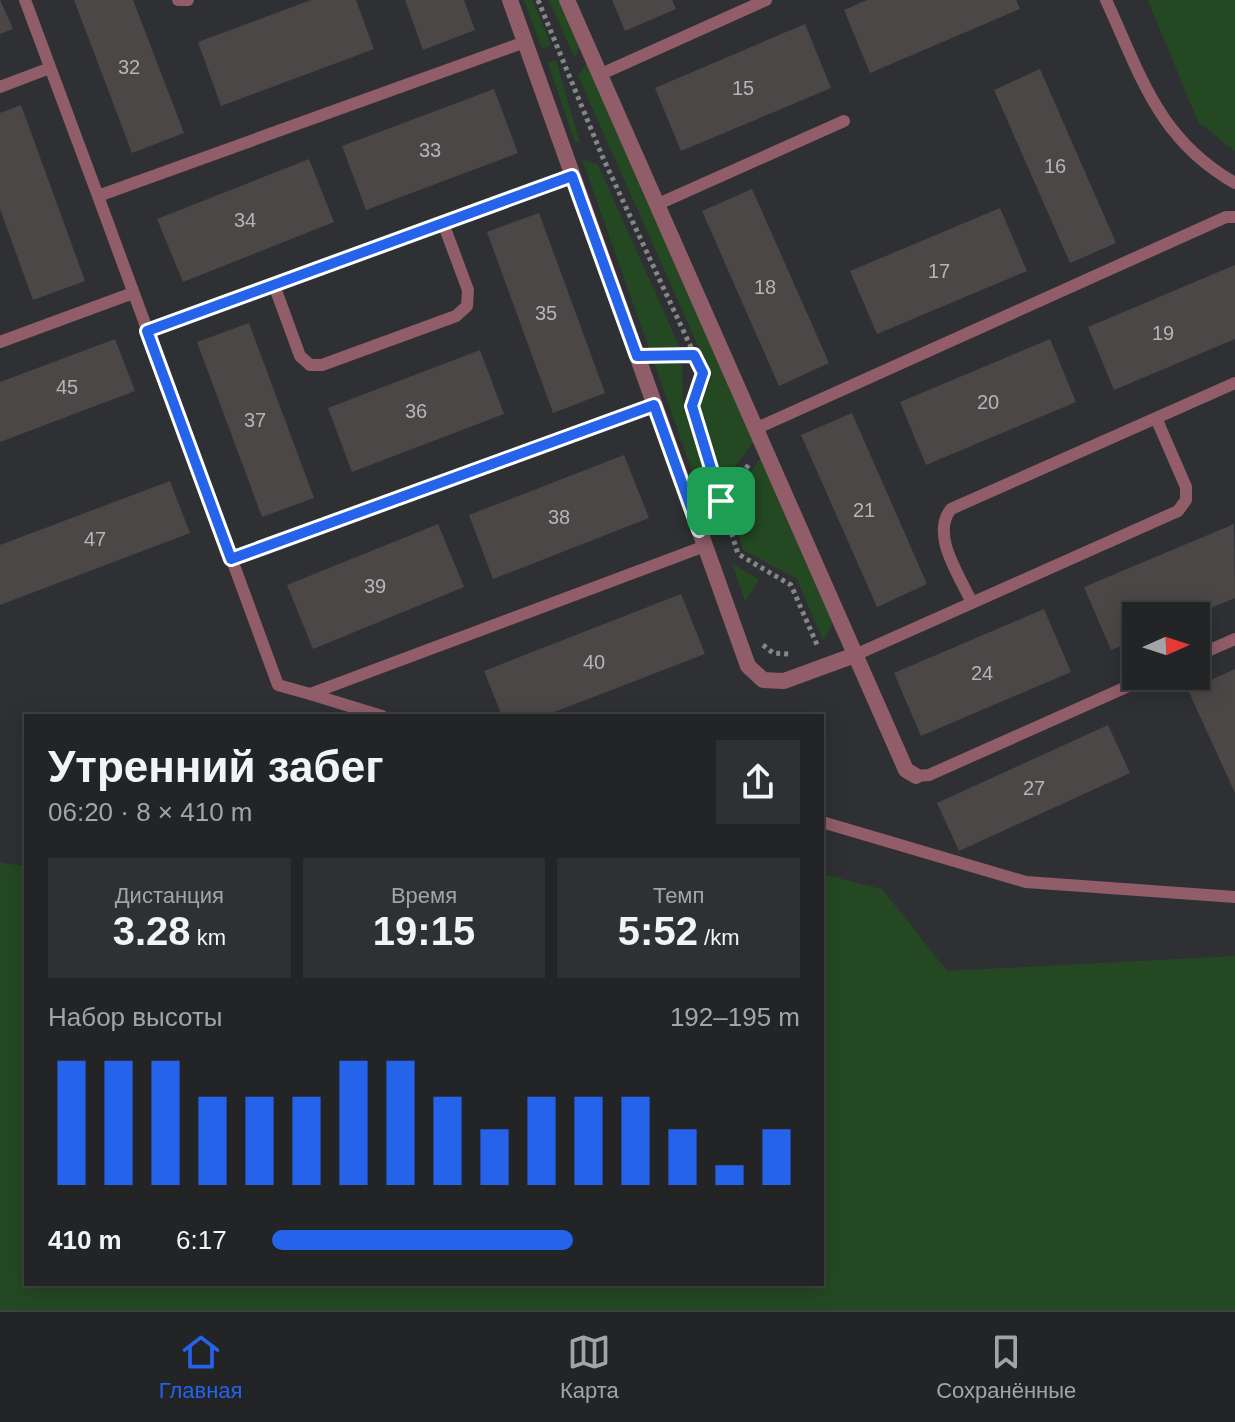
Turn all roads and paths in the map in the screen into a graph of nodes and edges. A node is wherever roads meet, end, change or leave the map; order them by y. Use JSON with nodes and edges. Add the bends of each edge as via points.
{"nodes":[{"id":1,"x":25,"y":0,"type":"edge"},
{"id":2,"x":178,"y":0,"type":"edge"},
{"id":3,"x":188,"y":0,"type":"edge"},
{"id":4,"x":510,"y":0,"type":"edge"},
{"id":5,"x":538,"y":0,"type":"edge"},
{"id":6,"x":567,"y":0,"type":"edge"},
{"id":7,"x":766,"y":0,"type":"edge"},
{"id":8,"x":1106,"y":0,"type":"edge"},
{"id":9,"x":525,"y":42,"type":"junction"},
{"id":10,"x":50,"y":68,"type":"junction"},
{"id":11,"x":599,"y":75,"type":"junction"},
{"id":12,"x":0,"y":87,"type":"edge"},
{"id":13,"x":844,"y":121,"type":"dead end"},
{"id":14,"x":572,"y":176,"type":"junction"},
{"id":15,"x":1235,"y":183,"type":"edge"},
{"id":16,"x":98,"y":196,"type":"junction"},
{"id":17,"x":656,"y":205,"type":"junction"},
{"id":18,"x":1235,"y":217,"type":"edge"},
{"id":19,"x":443,"y":223,"type":"junction"},
{"id":20,"x":274,"y":285,"type":"junction"},
{"id":21,"x":133,"y":293,"type":"junction"},
{"id":22,"x":0,"y":325,"type":"edge"},
{"id":23,"x":147,"y":331,"type":"junction"},
{"id":24,"x":3,"y":341,"type":"edge"},
{"id":25,"x":694,"y":355,"type":"junction"},
{"id":26,"x":637,"y":356,"type":"junction"},
{"id":27,"x":1235,"y":383,"type":"edge"},
{"id":28,"x":654,"y":405,"type":"junction"},
{"id":29,"x":1156,"y":418,"type":"junction"},
{"id":30,"x":755,"y":429,"type":"junction"},
{"id":31,"x":762,"y":446,"type":"junction"},
{"id":32,"x":721,"y":501,"type":"junction"},
{"id":33,"x":702,"y":538,"type":"junction"},
{"id":34,"x":231,"y":559,"type":"junction"},
{"id":35,"x":972,"y":603,"type":"junction"},
{"id":36,"x":1235,"y":639,"type":"edge"},
{"id":37,"x":757,"y":640,"type":"dead end"},
{"id":38,"x":818,"y":646,"type":"junction"},
{"id":39,"x":810,"y":649,"type":"dead end"},
{"id":40,"x":1210,"y":650,"type":"edge"},
{"id":41,"x":802,"y":652,"type":"dead end"},
{"id":42,"x":855,"y":655,"type":"junction"},
{"id":43,"x":826,"y":665,"type":"junction"},
{"id":44,"x":1122,"y":689,"type":"edge"},
{"id":45,"x":310,"y":694,"type":"junction"},
{"id":46,"x":375,"y":714,"type":"edge"},
{"id":47,"x":916,"y":776,"type":"joint"},
{"id":48,"x":824,"y":823,"type":"edge"},
{"id":49,"x":1235,"y":897,"type":"edge"}],
"edges":[{"from":1,"to":10,"type":"lane"},
{"from":2,"to":3,"type":"lane"},
{"from":4,"to":9,"type":"street"},
{"from":5,"to":25,"type":"path","via":[[603,158]]},
{"from":6,"to":11,"type":"street"},
{"from":7,"to":11,"type":"lane"},
{"from":8,"to":15,"type":"lane","via":[[1154,105],[1177,140]]},
{"from":9,"to":14,"type":"street"},
{"from":9,"to":16,"type":"lane"},
{"from":10,"to":12,"type":"lane"},
{"from":10,"to":16,"type":"lane"},
{"from":11,"to":17,"type":"street"},
{"from":13,"to":17,"type":"lane"},
{"from":14,"to":19,"type":"lane"},
{"from":14,"to":26,"type":"street"},
{"from":16,"to":21,"type":"lane"},
{"from":17,"to":30,"type":"street"},
{"from":18,"to":30,"type":"lane"},
{"from":19,"to":20,"type":"lane"},
{"from":19,"to":20,"type":"lane","via":[[468,290],[467,306],[456,316],[367,349],[310,365],[300,356]]},
{"from":20,"to":23,"type":"lane"},
{"from":21,"to":23,"type":"lane"},
{"from":21,"to":24,"type":"lane"},
{"from":22,"to":24,"type":"lane"},
{"from":23,"to":34,"type":"lane"},
{"from":25,"to":26,"type":"path"},
{"from":25,"to":32,"type":"path","via":[[703,373],[692,406]]},
{"from":26,"to":28,"type":"street"},
{"from":27,"to":29,"type":"lane"},
{"from":28,"to":33,"type":"street"},
{"from":28,"to":34,"type":"lane"},
{"from":29,"to":35,"type":"lane","via":[[951,509],[942,535]]},
{"from":29,"to":35,"type":"lane","via":[[1186,487],[1186,500],[1178,511]]},
{"from":30,"to":31,"type":"street"},
{"from":31,"to":32,"type":"path"},
{"from":31,"to":42,"type":"street"},
{"from":32,"to":33,"type":"path"},
{"from":32,"to":38,"type":"path","via":[[738,554],[791,585]]},
{"from":33,"to":43,"type":"street","via":[[748,666],[763,680],[784,681]]},
{"from":33,"to":45,"type":"lane"},
{"from":34,"to":45,"type":"lane","via":[[278,685]]},
{"from":35,"to":42,"type":"lane"},
{"from":36,"to":40,"type":"lane"},
{"from":37,"to":41,"type":"path","via":[[773,653]]},
{"from":38,"to":39,"type":"path"},
{"from":38,"to":43,"type":"path"},
{"from":42,"to":43,"type":"street"},
{"from":42,"to":47,"type":"street","via":[[906,770]]},
{"from":44,"to":47,"type":"lane","via":[[929,775]]},
{"from":45,"to":46,"type":"lane"},
{"from":48,"to":49,"type":"lane","via":[[1026,882]]}]}
